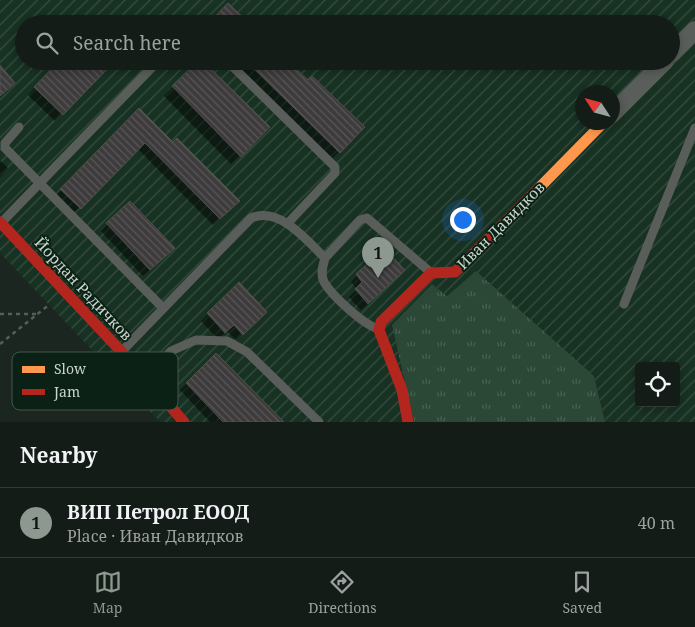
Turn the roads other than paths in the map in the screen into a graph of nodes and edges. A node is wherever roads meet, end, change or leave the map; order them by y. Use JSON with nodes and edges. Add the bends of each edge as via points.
{"nodes":[{"id":1,"x":695,"y":30,"type":"edge"},
{"id":2,"x":680,"y":45,"type":"edge"},
{"id":3,"x":149,"y":70,"type":"edge"},
{"id":4,"x":236,"y":70,"type":"edge"},
{"id":5,"x":656,"y":70,"type":"edge"},
{"id":6,"x":620,"y":106,"type":"edge"},
{"id":7,"x":19,"y":127,"type":"dead end"},
{"id":8,"x":695,"y":128,"type":"edge"},
{"id":9,"x":596,"y":130,"type":"edge"},
{"id":10,"x":41,"y":183,"type":"junction"},
{"id":11,"x":0,"y":223,"type":"edge"},
{"id":12,"x":288,"y":224,"type":"junction"},
{"id":13,"x":325,"y":258,"type":"junction"},
{"id":14,"x":431,"y":273,"type":"junction"},
{"id":15,"x":624,"y":304,"type":"dead end"},
{"id":16,"x":163,"y":308,"type":"junction"},
{"id":17,"x":379,"y":330,"type":"junction"},
{"id":18,"x":121,"y":352,"type":"joint"},
{"id":19,"x":170,"y":352,"type":"edge"},
{"id":20,"x":174,"y":410,"type":"edge"},
{"id":21,"x":184,"y":422,"type":"edge"},
{"id":22,"x":319,"y":422,"type":"edge"},
{"id":23,"x":408,"y":422,"type":"edge"}],
"edges":[{"from":1,"to":2,"type":"street"},
{"from":3,"to":10,"type":"lane"},
{"from":4,"to":12,"type":"lane","via":[[335,167],[335,173]]},
{"from":5,"to":6,"type":"street"},
{"from":7,"to":10,"type":"lane","via":[[5,143],[5,148]]},
{"from":8,"to":15,"type":"lane"},
{"from":9,"to":14,"type":"street","name":"Иван Давидков","via":[[455,272]]},
{"from":10,"to":11,"type":"lane"},
{"from":10,"to":16,"type":"lane"},
{"from":11,"to":18,"type":"street","name":"Йордан Радичков"},
{"from":12,"to":13,"type":"lane"},
{"from":12,"to":16,"type":"lane","via":[[264,216],[251,218]]},
{"from":13,"to":14,"type":"lane","via":[[360,220],[366,218]]},
{"from":13,"to":17,"type":"lane","via":[[324,282],[360,319]]},
{"from":14,"to":17,"type":"street","via":[[386,316]]},
{"from":16,"to":18,"type":"lane"},
{"from":17,"to":23,"type":"street","via":[[402,390]]},
{"from":19,"to":22,"type":"lane","via":[[196,340],[227,341],[247,352]]},
{"from":20,"to":21,"type":"street","name":"Йордан Радичков"}]}
